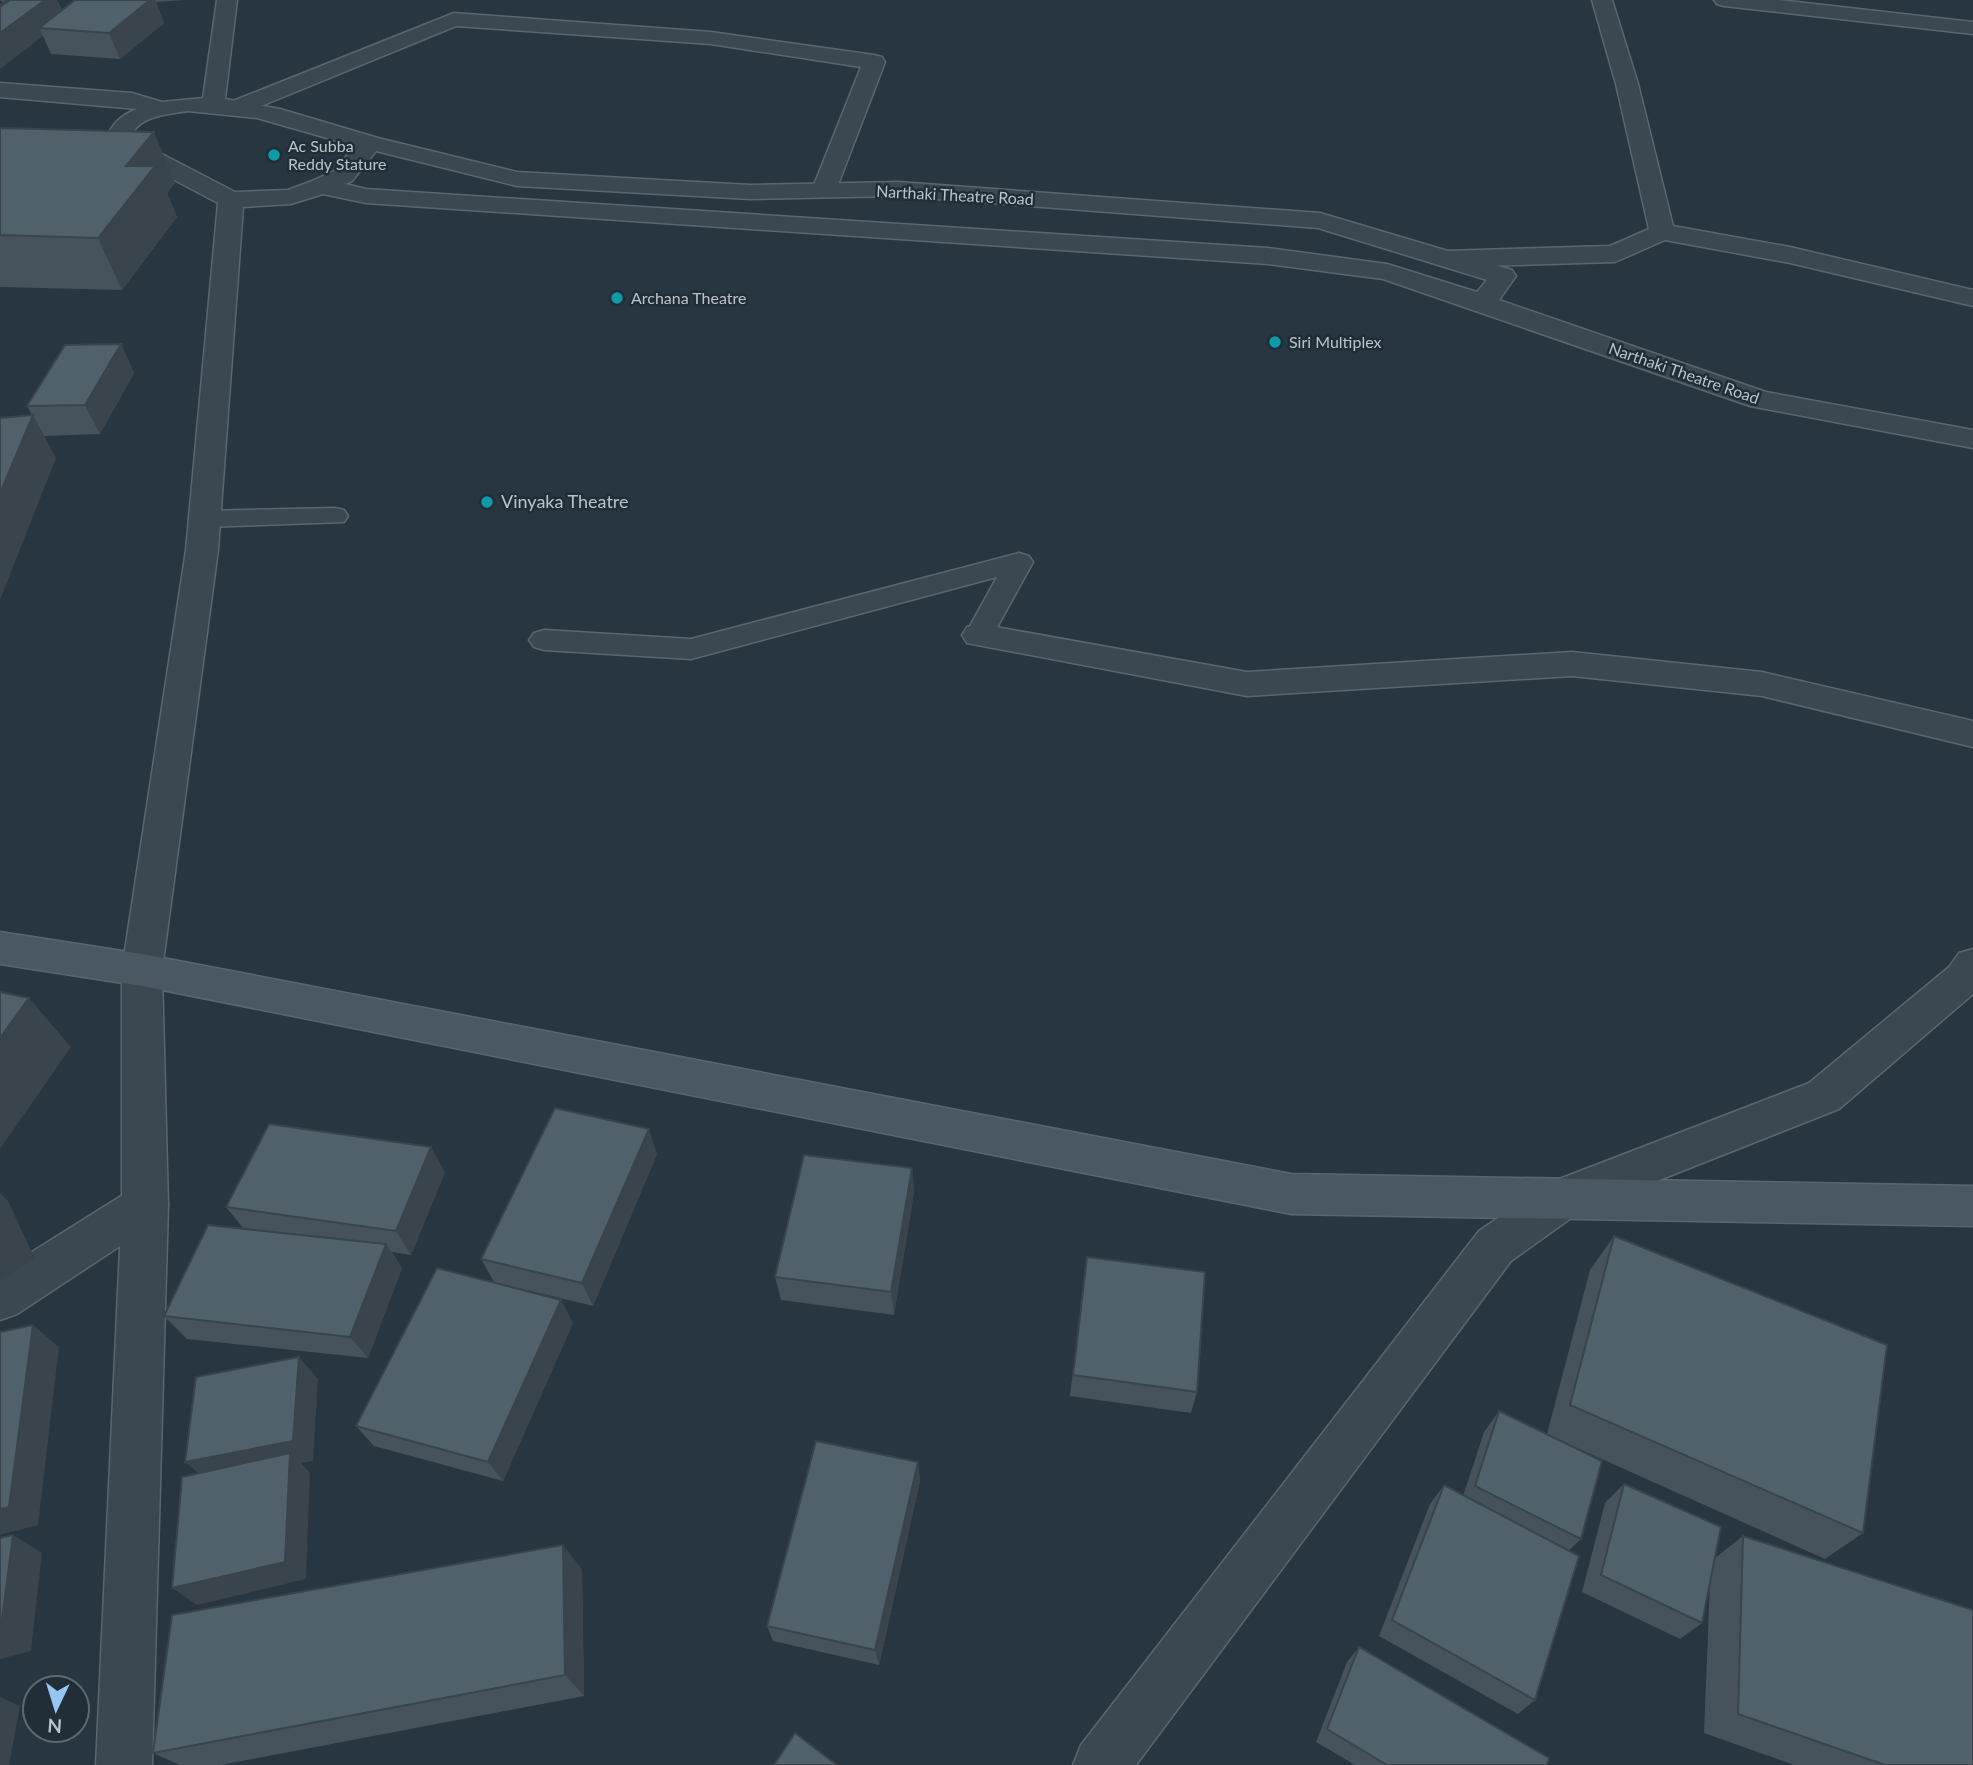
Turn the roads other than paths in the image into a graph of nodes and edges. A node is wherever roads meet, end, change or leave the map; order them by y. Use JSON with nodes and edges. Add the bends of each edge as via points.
{"nodes":[{"id":1,"x":227,"y":0,"type":"edge"},
{"id":2,"x":1602,"y":0,"type":"edge"},
{"id":3,"x":1724,"y":0,"type":"edge"},
{"id":4,"x":1973,"y":28,"type":"edge"},
{"id":5,"x":0,"y":90,"type":"edge"},
{"id":6,"x":225,"y":106,"type":"junction"},
{"id":7,"x":162,"y":109,"type":"junction"},
{"id":8,"x":370,"y":143,"type":"junction"},
{"id":9,"x":155,"y":159,"type":"junction"},
{"id":10,"x":107,"y":163,"type":"edge"},
{"id":11,"x":321,"y":186,"type":"junction"},
{"id":12,"x":824,"y":190,"type":"junction"},
{"id":13,"x":231,"y":200,"type":"junction"},
{"id":14,"x":1662,"y":232,"type":"junction"},
{"id":15,"x":1446,"y":259,"type":"junction"},
{"id":16,"x":1973,"y":298,"type":"edge"},
{"id":17,"x":1483,"y":303,"type":"junction"},
{"id":18,"x":1973,"y":439,"type":"edge"},
{"id":19,"x":335,"y":516,"type":"dead end"},
{"id":20,"x":204,"y":519,"type":"junction"},
{"id":21,"x":979,"y":635,"type":"joint"},
{"id":22,"x":544,"y":640,"type":"dead end"},
{"id":23,"x":1973,"y":734,"type":"edge"},
{"id":24,"x":0,"y":948,"type":"edge"},
{"id":25,"x":1973,"y":965,"type":"edge"},
{"id":26,"x":142,"y":970,"type":"junction"},
{"id":27,"x":1564,"y":1196,"type":"junction"},
{"id":28,"x":145,"y":1205,"type":"junction"},
{"id":29,"x":1973,"y":1206,"type":"edge"},
{"id":30,"x":0,"y":1298,"type":"edge"},
{"id":31,"x":124,"y":1765,"type":"edge"},
{"id":32,"x":1101,"y":1765,"type":"edge"}],
"edges":[{"from":1,"to":6,"type":"street"},
{"from":2,"to":14,"type":"street"},
{"from":3,"to":4,"type":"street"},
{"from":5,"to":7,"type":"street","via":[[132,100]]},
{"from":6,"to":7,"type":"street","via":[[188,104]]},
{"from":6,"to":8,"type":"street","name":"Narthaki Theatre Road"},
{"from":6,"to":12,"type":"street","via":[[454,19],[711,38],[874,61]]},
{"from":7,"to":9,"type":"street","via":[[140,116],[118,134],[118,141]]},
{"from":8,"to":11,"type":"street","via":[[343,176]]},
{"from":8,"to":12,"type":"street","name":"Narthaki Theatre Road","via":[[517,179],[750,192]]},
{"from":9,"to":10,"type":"street"},
{"from":9,"to":13,"type":"street"},
{"from":11,"to":13,"type":"street","via":[[291,197]]},
{"from":11,"to":17,"type":"street","name":"Narthaki Theatre Road","via":[[380,197],[1268,256],[1387,272]]},
{"from":12,"to":15,"type":"street","name":"Narthaki Theatre Road","via":[[898,189],[1320,221]]},
{"from":13,"to":20,"type":"street"},
{"from":14,"to":15,"type":"street","via":[[1615,254]]},
{"from":14,"to":16,"type":"street","via":[[1790,255]]},
{"from":15,"to":17,"type":"street","name":"Narthaki Theatre Road","via":[[1503,276]]},
{"from":17,"to":18,"type":"street","name":"Narthaki Theatre Road","via":[[1760,400]]},
{"from":19,"to":20,"type":"lane"},
{"from":20,"to":26,"type":"street"},
{"from":21,"to":22,"type":"lane","via":[[1018,562],[691,649]]},
{"from":21,"to":23,"type":"street","via":[[1247,684],[1572,664],[1762,684]]},
{"from":24,"to":26,"type":"main road"},
{"from":25,"to":27,"type":"street","via":[[1963,979],[1824,1096]]},
{"from":26,"to":27,"type":"main road","via":[[1291,1194]]},
{"from":26,"to":28,"type":"street"},
{"from":27,"to":29,"type":"main road"},
{"from":27,"to":32,"type":"street","via":[[1494,1246]]},
{"from":28,"to":30,"type":"street"},
{"from":28,"to":31,"type":"street"}]}
